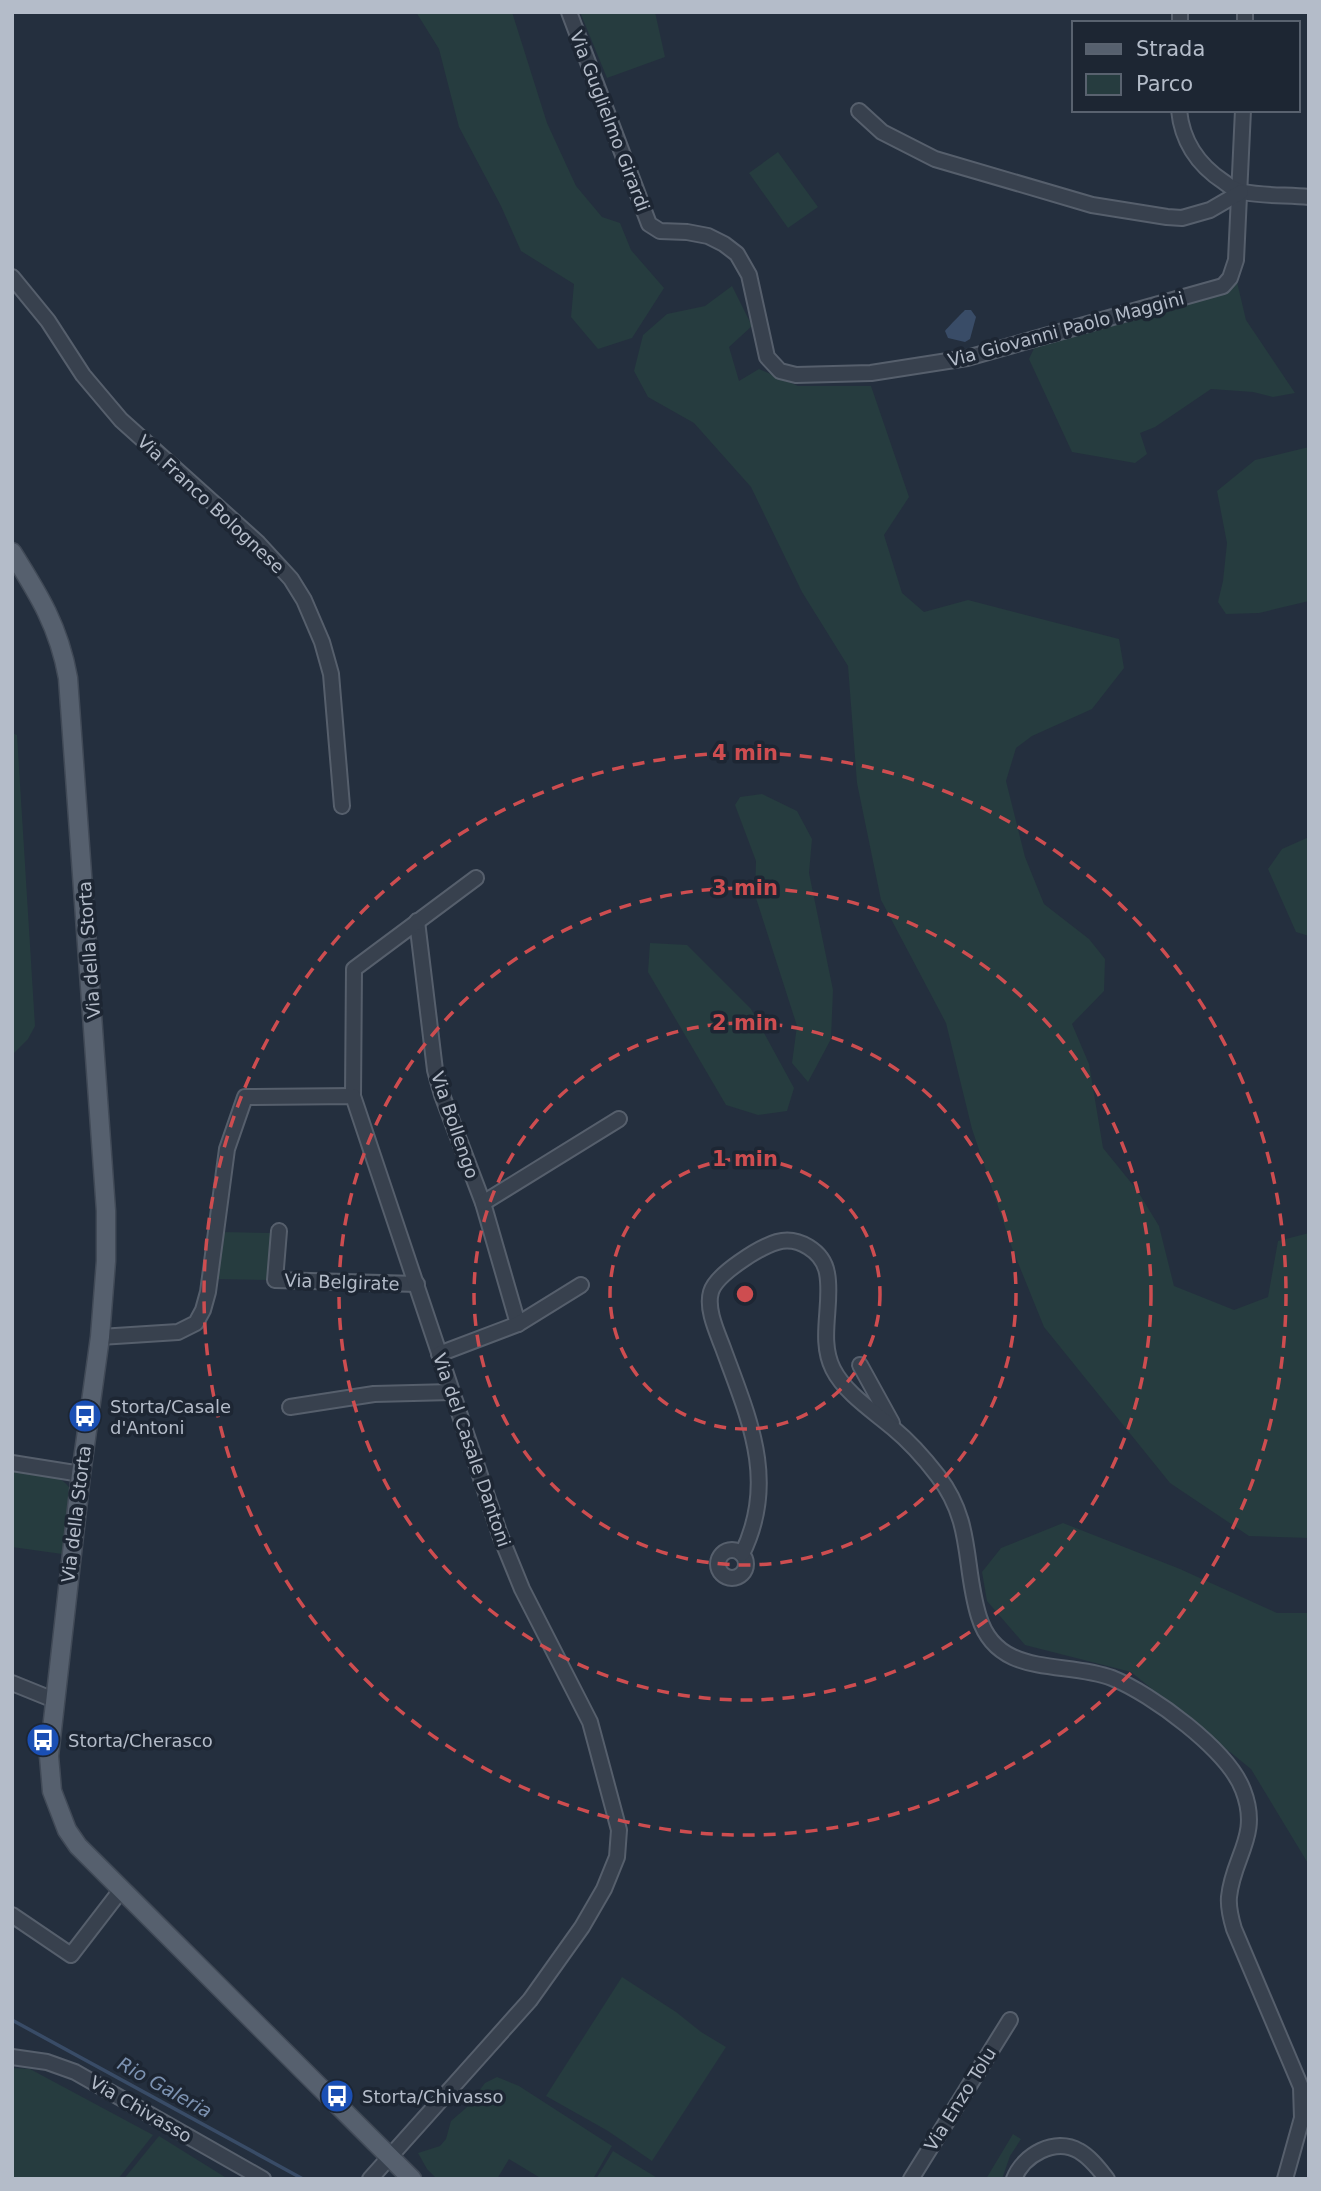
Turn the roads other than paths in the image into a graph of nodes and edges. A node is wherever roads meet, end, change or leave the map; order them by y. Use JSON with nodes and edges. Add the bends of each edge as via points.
{"nodes":[{"id":1,"x":569,"y":12,"type":"edge"},
{"id":2,"x":859,"y":111,"type":"dead end"},
{"id":3,"x":1179,"y":112,"type":"edge"},
{"id":4,"x":1243,"y":112,"type":"edge"},
{"id":5,"x":1241,"y":192,"type":"junction"},
{"id":6,"x":1309,"y":197,"type":"edge"},
{"id":7,"x":653,"y":228,"type":"joint"},
{"id":8,"x":12,"y":277,"type":"edge"},
{"id":9,"x":12,"y":552,"type":"edge"},
{"id":10,"x":342,"y":806,"type":"dead end"},
{"id":11,"x":476,"y":878,"type":"dead end"},
{"id":12,"x":417,"y":921,"type":"junction"},
{"id":13,"x":354,"y":1096,"type":"junction"},
{"id":14,"x":619,"y":1119,"type":"dead end"},
{"id":15,"x":484,"y":1203,"type":"junction"},
{"id":16,"x":279,"y":1231,"type":"dead end"},
{"id":17,"x":417,"y":1284,"type":"junction"},
{"id":18,"x":581,"y":1285,"type":"dead end"},
{"id":19,"x":518,"y":1324,"type":"junction"},
{"id":20,"x":100,"y":1337,"type":"junction"},
{"id":21,"x":439,"y":1354,"type":"junction"},
{"id":22,"x":860,"y":1366,"type":"dead end"},
{"id":23,"x":452,"y":1392,"type":"junction"},
{"id":24,"x":290,"y":1407,"type":"dead end"},
{"id":25,"x":896,"y":1430,"type":"junction"},
{"id":26,"x":12,"y":1463,"type":"edge"},
{"id":27,"x":81,"y":1474,"type":"junction"},
{"id":28,"x":742,"y":1554,"type":"dead end"},
{"id":29,"x":12,"y":1684,"type":"edge"},
{"id":30,"x":54,"y":1700,"type":"junction"},
{"id":31,"x":121,"y":1890,"type":"junction"},
{"id":32,"x":12,"y":1915,"type":"edge"},
{"id":33,"x":1010,"y":2020,"type":"dead end"},
{"id":34,"x":12,"y":2057,"type":"edge"},
{"id":35,"x":391,"y":2157,"type":"junction"},
{"id":36,"x":263,"y":2179,"type":"edge"},
{"id":37,"x":370,"y":2179,"type":"edge"},
{"id":38,"x":412,"y":2179,"type":"edge"},
{"id":39,"x":911,"y":2179,"type":"edge"},
{"id":40,"x":1014,"y":2179,"type":"edge"},
{"id":41,"x":1107,"y":2179,"type":"edge"},
{"id":42,"x":1284,"y":2179,"type":"edge"}],
"edges":[{"from":1,"to":7,"type":"street","name":"Via Guglielmo Girardi"},
{"from":2,"to":5,"type":"street","via":[[882,132],[935,159],[1092,205],[1182,218],[1210,210]]},
{"from":3,"to":5,"type":"street","via":[[1196,158]]},
{"from":4,"to":5,"type":"street","name":"Via Giovanni Paolo Maggini"},
{"from":5,"to":6,"type":"street"},
{"from":5,"to":7,"type":"street","name":"Via Giovanni Paolo Maggini","via":[[1236,264],[1220,287],[990,352],[863,374],[800,375],[777,369],[766,354],[748,271],[737,254],[704,235]]},
{"from":8,"to":10,"type":"street","name":"Via Franco Bolognese","via":[[121,420],[258,543],[291,579],[322,642],[331,674]]},
{"from":9,"to":20,"type":"main road","name":"Via della Storta","via":[[53,620],[65,658],[73,714],[105,1164],[106,1261]]},
{"from":11,"to":12,"type":"street"},
{"from":12,"to":13,"type":"street","name":"Via del Casale Dantoni","via":[[354,969]]},
{"from":12,"to":15,"type":"street","name":"Via Bollengo","via":[[435,1070]]},
{"from":13,"to":17,"type":"street","name":"Via del Casale Dantoni"},
{"from":13,"to":20,"type":"street","via":[[244,1097],[227,1149],[208,1292],[200,1317],[178,1332]]},
{"from":14,"to":15,"type":"street"},
{"from":15,"to":19,"type":"street","name":"Via Bollengo"},
{"from":16,"to":17,"type":"street","name":"Via Belgirate","via":[[275,1280]]},
{"from":17,"to":21,"type":"street","name":"Via del Casale Dantoni"},
{"from":18,"to":19,"type":"street"},
{"from":19,"to":21,"type":"street"},
{"from":20,"to":27,"type":"main road","name":"Via della Storta"},
{"from":21,"to":23,"type":"street","name":"Via del Casale Dantoni"},
{"from":22,"to":25,"type":"street"},
{"from":23,"to":24,"type":"street","via":[[374,1394]]},
{"from":23,"to":35,"type":"street","name":"Via del Casale Dantoni","via":[[511,1564],[590,1722],[619,1845],[594,1907],[547,1977]]},
{"from":25,"to":28,"type":"street","via":[[833,1369],[828,1349],[827,1273],[814,1251],[797,1242],[775,1243],[723,1274],[712,1288],[710,1304],[750,1422],[760,1472],[758,1508]]},
{"from":25,"to":42,"type":"street","via":[[939,1478],[956,1506],[980,1621],[998,1648],[1026,1664],[1084,1670],[1140,1692],[1194,1732],[1237,1777],[1250,1828],[1229,1897],[1231,1917],[1296,2073],[1303,2102],[1299,2135]]},
{"from":26,"to":27,"type":"street"},
{"from":27,"to":30,"type":"main road","name":"Via della Storta"},
{"from":29,"to":30,"type":"street"},
{"from":30,"to":31,"type":"main road","name":"Via della Storta","via":[[49,1773],[58,1809],[78,1846]]},
{"from":31,"to":32,"type":"street","via":[[71,1955]]},
{"from":31,"to":35,"type":"main road","name":"Via della Storta"},
{"from":33,"to":39,"type":"street","name":"Via Enzo Tolu"},
{"from":34,"to":36,"type":"street","name":"Via Chivasso","via":[[75,2072]]},
{"from":35,"to":37,"type":"street"},
{"from":35,"to":38,"type":"main road","name":"Via della Storta"},
{"from":40,"to":41,"type":"street","via":[[1034,2154],[1064,2147],[1086,2155]]}]}
